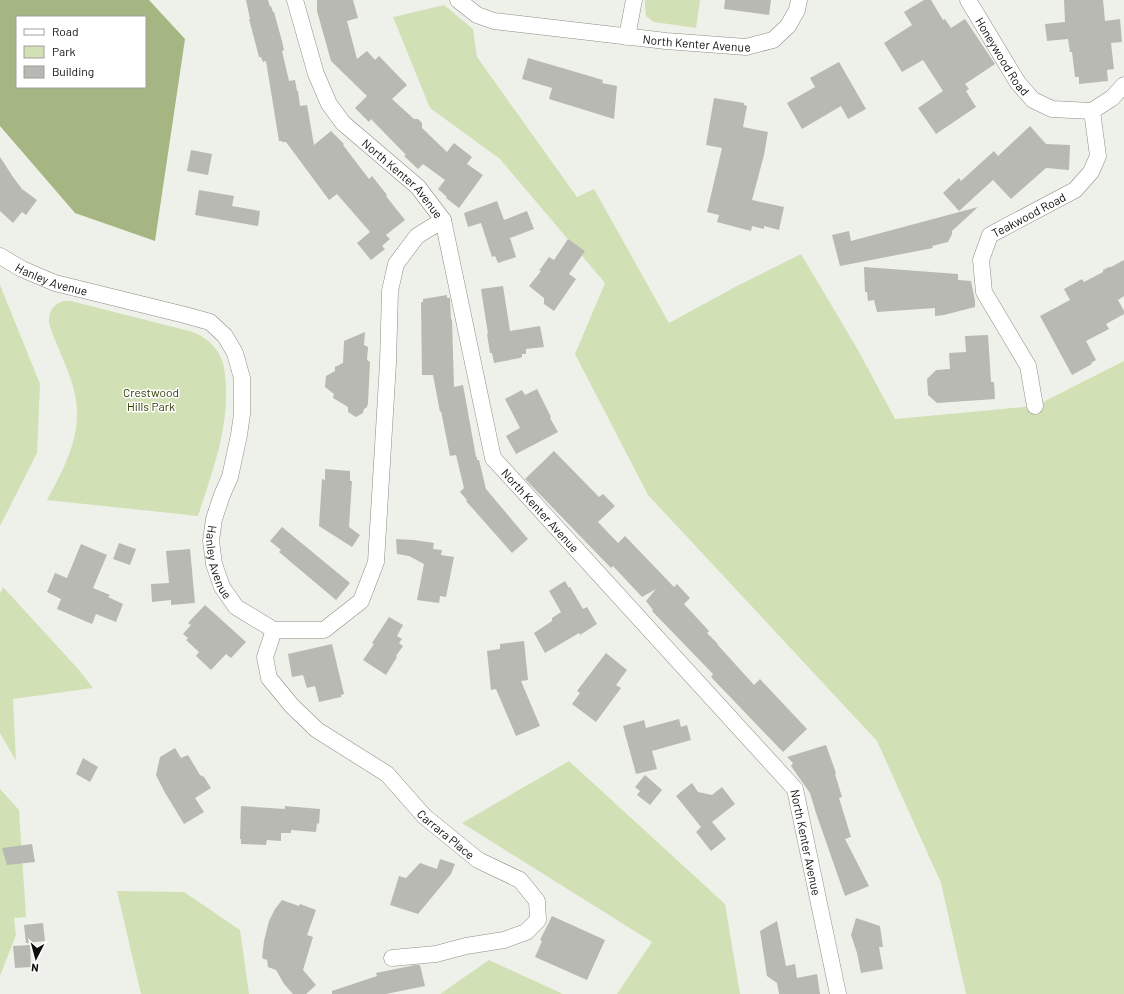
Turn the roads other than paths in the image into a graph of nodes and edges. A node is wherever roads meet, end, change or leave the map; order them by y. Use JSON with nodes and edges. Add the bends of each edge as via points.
{"nodes":[{"id":1,"x":295,"y":0,"type":"edge"},
{"id":2,"x":458,"y":0,"type":"edge"},
{"id":3,"x":634,"y":0,"type":"edge"},
{"id":4,"x":799,"y":0,"type":"edge"},
{"id":5,"x":968,"y":0,"type":"edge"},
{"id":6,"x":627,"y":36,"type":"junction"},
{"id":7,"x":1124,"y":85,"type":"edge"},
{"id":8,"x":1092,"y":111,"type":"junction"},
{"id":9,"x":442,"y":220,"type":"junction"},
{"id":10,"x":0,"y":256,"type":"edge"},
{"id":11,"x":1035,"y":406,"type":"dead end"},
{"id":12,"x":274,"y":630,"type":"junction"},
{"id":13,"x":392,"y":958,"type":"dead end"},
{"id":14,"x":838,"y":994,"type":"edge"}],
"edges":[{"from":1,"to":9,"type":"street","name":"North Kenter Avenue","via":[[316,74],[330,104],[343,123],[418,187]]},
{"from":2,"to":6,"type":"street","name":"North Kenter Avenue","via":[[477,15],[494,21]]},
{"from":3,"to":6,"type":"street"},
{"from":4,"to":6,"type":"street","name":"North Kenter Avenue","via":[[797,10],[788,26],[773,40],[746,47]]},
{"from":5,"to":8,"type":"street","name":"Honeywood Road","via":[[1018,83],[1033,100],[1052,109]]},
{"from":7,"to":8,"type":"street","via":[[1112,98]]},
{"from":8,"to":11,"type":"street","name":"Teakwood Road","via":[[1098,156],[1091,172],[1075,190],[990,235],[981,260],[984,292],[1028,366]]},
{"from":9,"to":12,"type":"street","via":[[417,236],[396,264],[390,291],[376,562],[361,601],[324,630]]},
{"from":9,"to":14,"type":"street","name":"North Kenter Avenue","via":[[493,458],[795,789]]},
{"from":10,"to":12,"type":"street","name":"Hanley Avenue","via":[[22,269],[56,283],[210,322],[225,336],[235,354],[242,378],[242,414],[230,477],[214,519],[211,541],[214,564],[222,587],[236,607]]},
{"from":12,"to":13,"type":"street","name":"Carrara Place","via":[[265,657],[269,678],[292,706],[317,730],[387,774],[424,816],[478,860],[520,880],[536,901],[538,920],[526,932],[504,940],[436,954]]}]}
